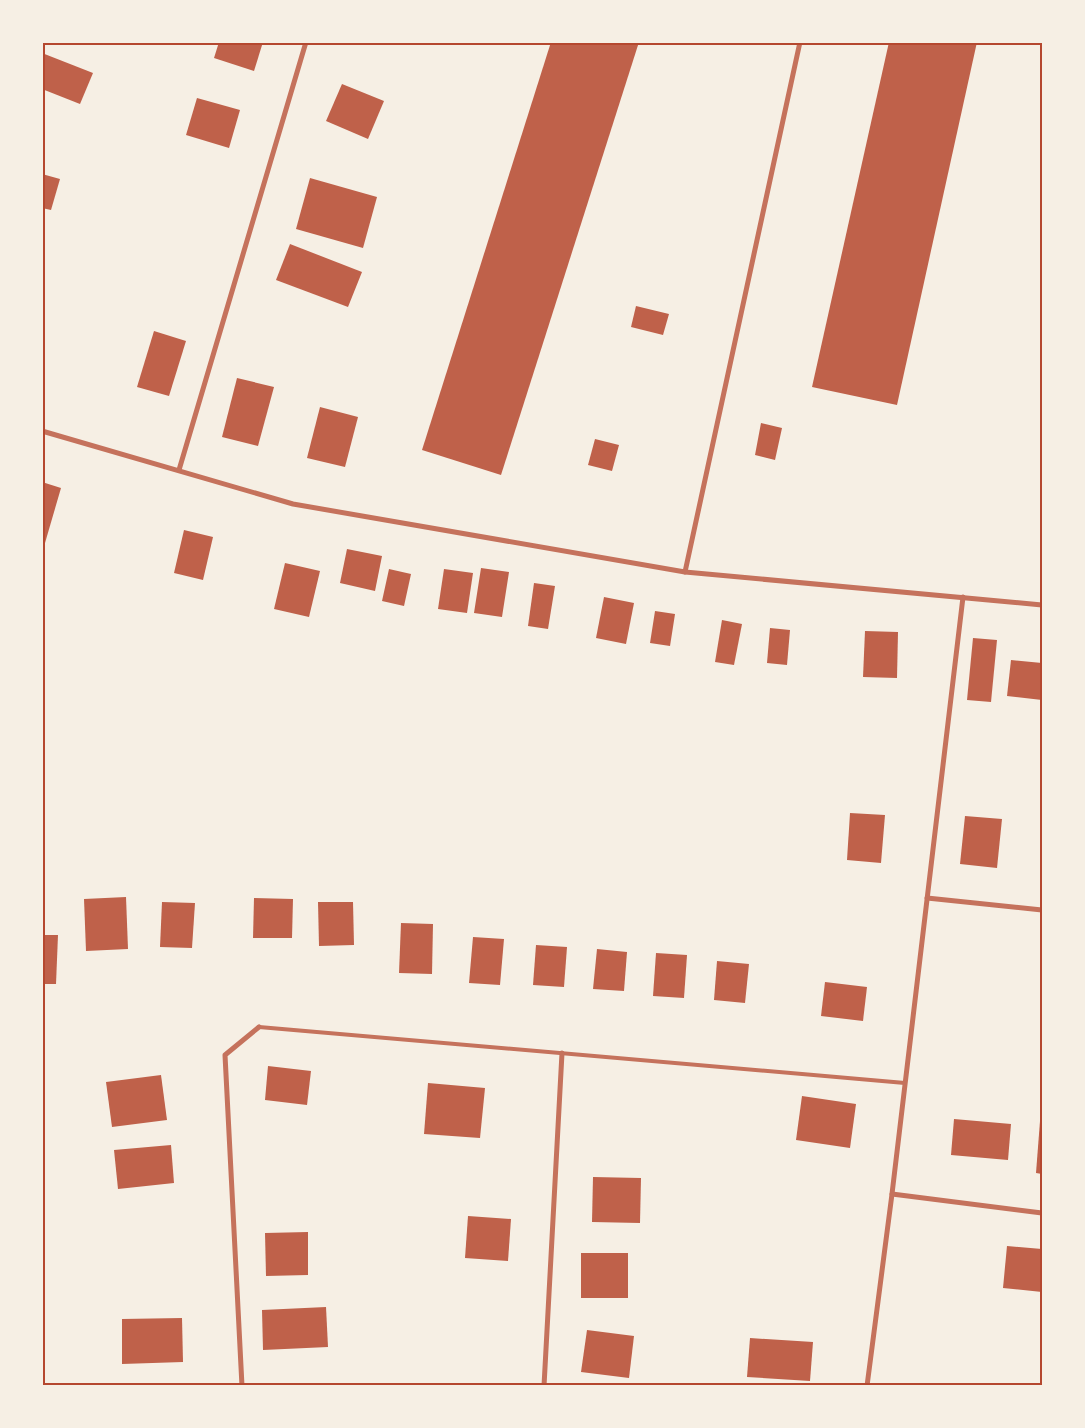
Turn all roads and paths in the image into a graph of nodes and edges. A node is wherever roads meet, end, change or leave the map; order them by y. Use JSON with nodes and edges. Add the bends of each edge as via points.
{"nodes":[{"id":1,"x":306,"y":42,"type":"edge"},
{"id":2,"x":800,"y":42,"type":"edge"},
{"id":3,"x":42,"y":432,"type":"edge"},
{"id":4,"x":178,"y":470,"type":"junction"},
{"id":5,"x":685,"y":572,"type":"junction"},
{"id":6,"x":963,"y":597,"type":"junction"},
{"id":7,"x":1042,"y":605,"type":"edge"},
{"id":8,"x":927,"y":898,"type":"junction"},
{"id":9,"x":1042,"y":910,"type":"edge"},
{"id":10,"x":259,"y":1027,"type":"joint"},
{"id":11,"x":562,"y":1053,"type":"junction"},
{"id":12,"x":905,"y":1083,"type":"junction"},
{"id":13,"x":892,"y":1194,"type":"junction"},
{"id":14,"x":1042,"y":1213,"type":"edge"},
{"id":15,"x":242,"y":1386,"type":"edge"},
{"id":16,"x":544,"y":1386,"type":"edge"},
{"id":17,"x":867,"y":1386,"type":"edge"}],
"edges":[{"from":1,"to":4,"type":"street"},
{"from":2,"to":5,"type":"street"},
{"from":3,"to":4,"type":"street"},
{"from":4,"to":5,"type":"street","via":[[293,504]]},
{"from":5,"to":6,"type":"street"},
{"from":6,"to":7,"type":"street"},
{"from":6,"to":8,"type":"street"},
{"from":8,"to":9,"type":"street"},
{"from":8,"to":12,"type":"street"},
{"from":10,"to":11,"type":"lane"},
{"from":10,"to":15,"type":"street","via":[[225,1055]]},
{"from":11,"to":12,"type":"lane"},
{"from":11,"to":16,"type":"street"},
{"from":12,"to":13,"type":"street"},
{"from":13,"to":14,"type":"street"},
{"from":13,"to":17,"type":"street"}]}
